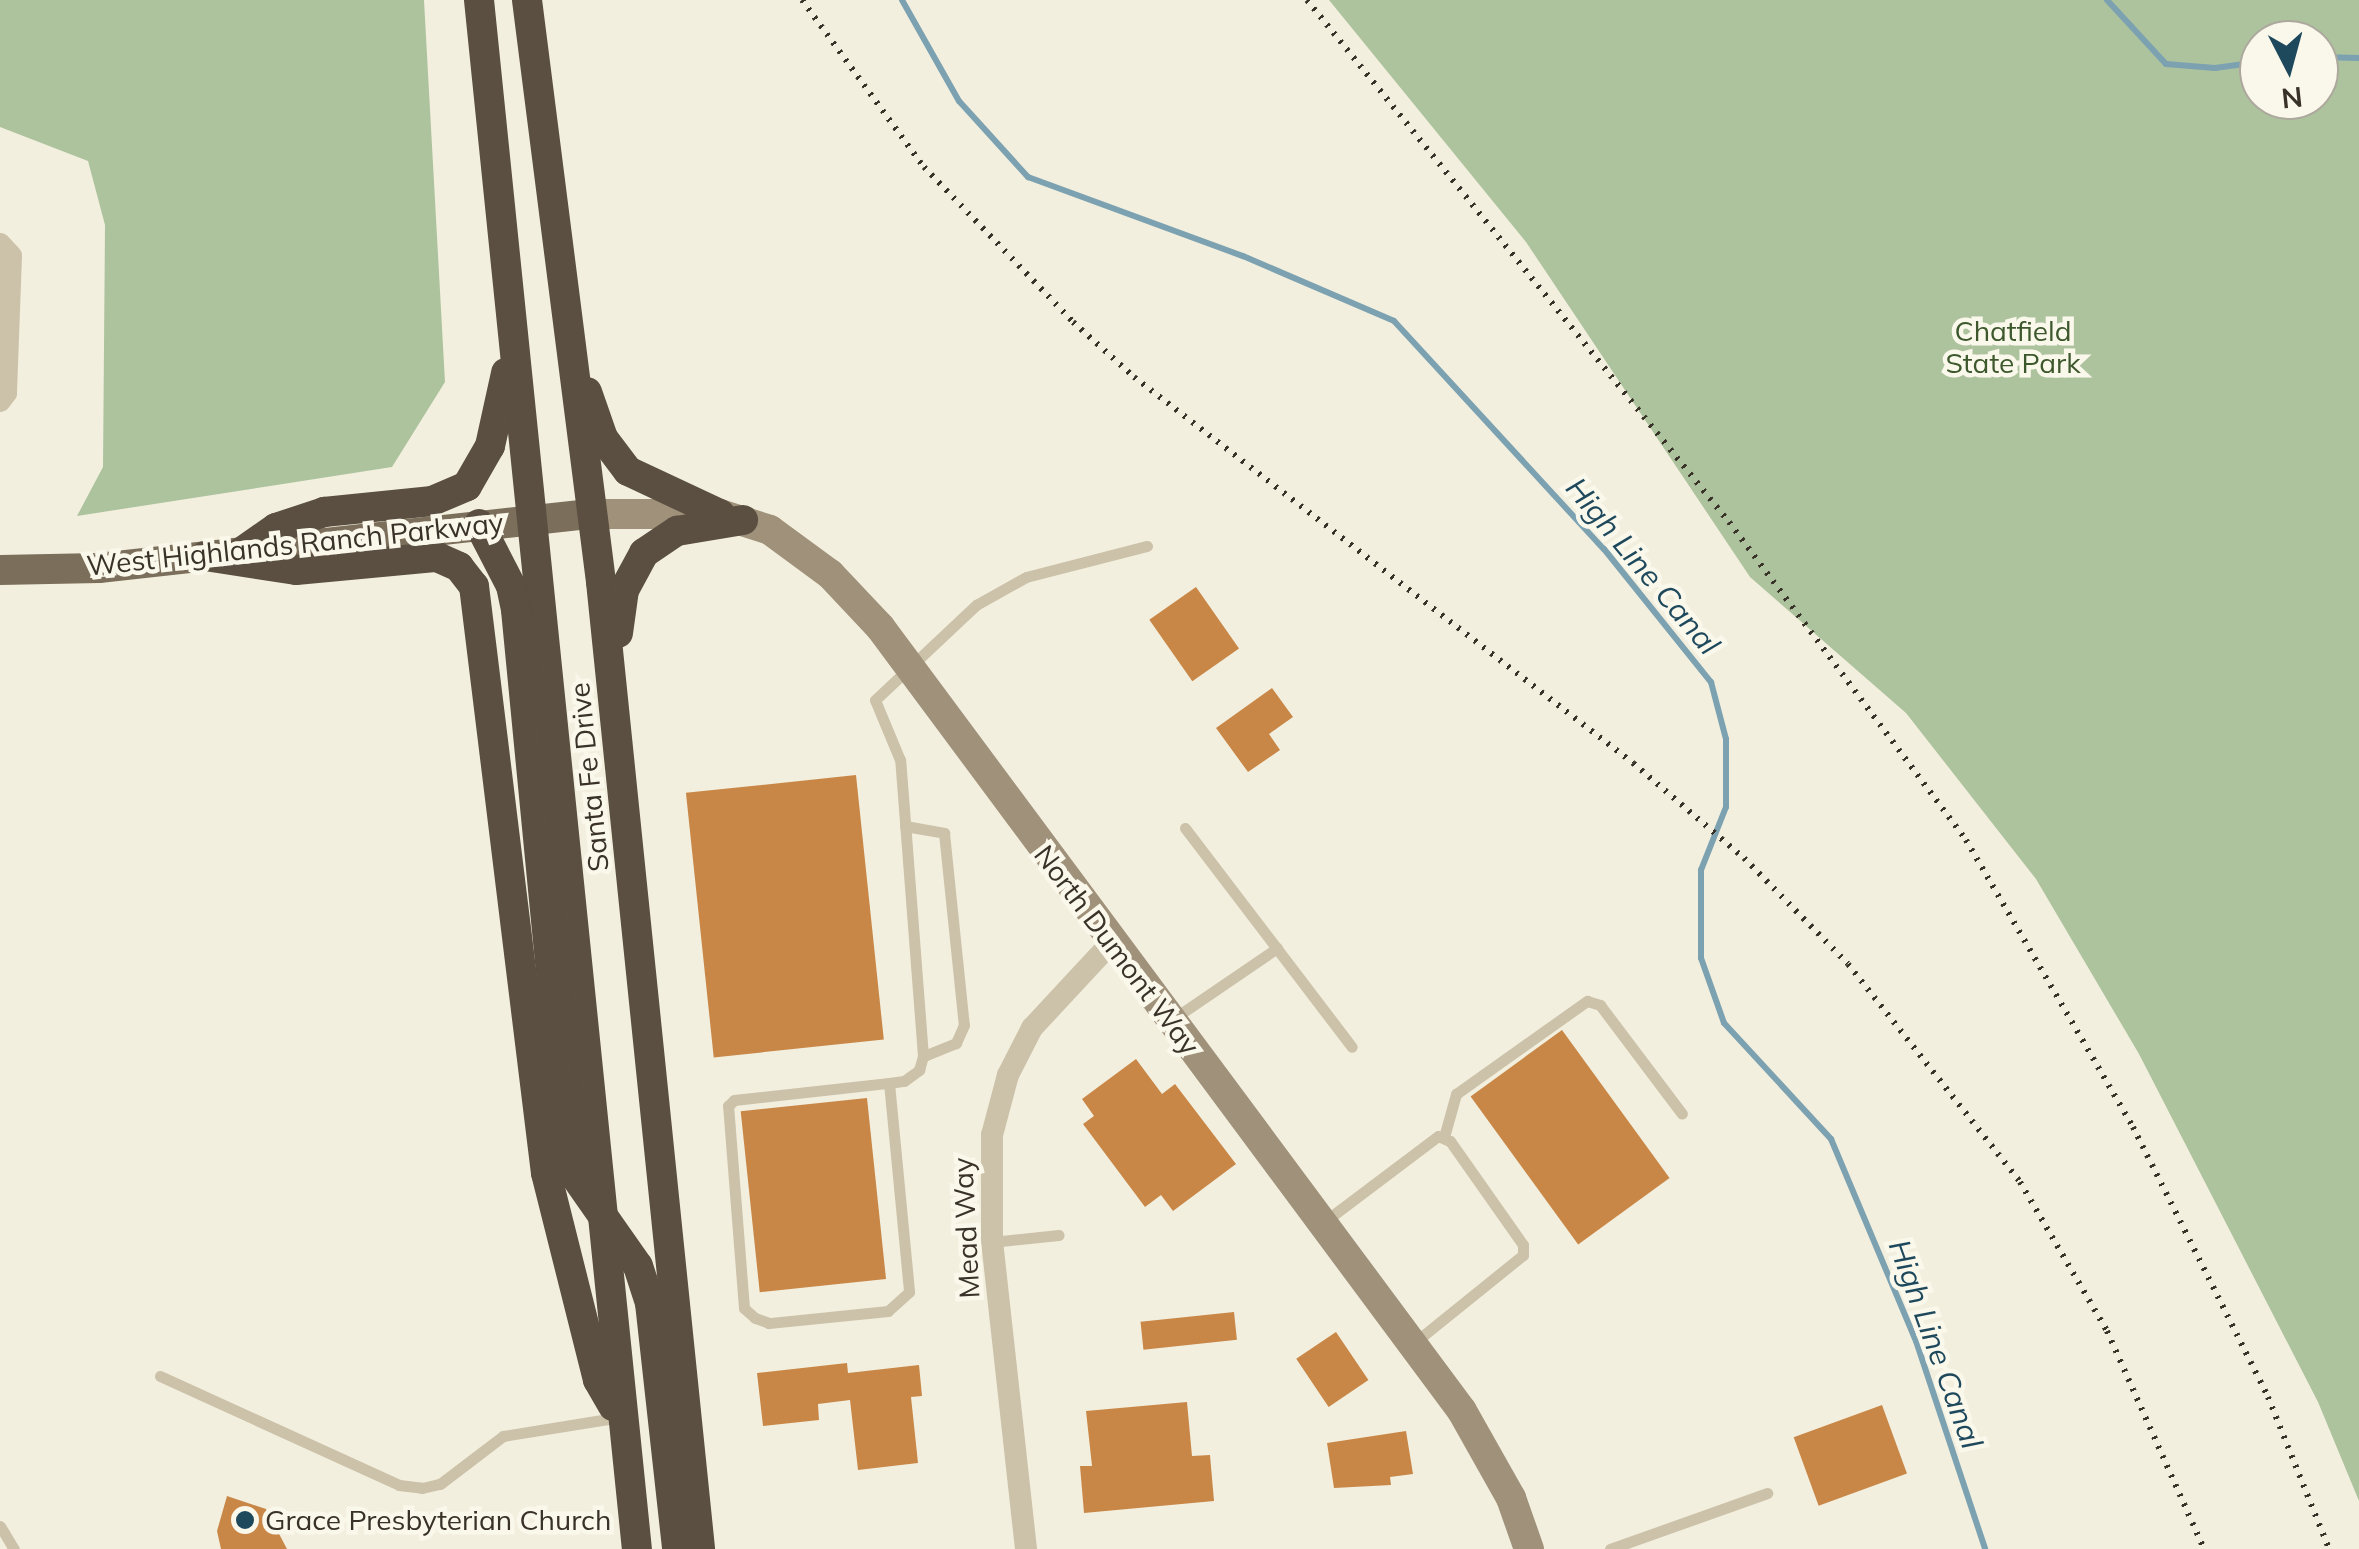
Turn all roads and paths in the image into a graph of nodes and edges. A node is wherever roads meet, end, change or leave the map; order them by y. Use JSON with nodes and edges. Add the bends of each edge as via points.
{"nodes":[{"id":1,"x":479,"y":0,"type":"edge"},
{"id":2,"x":527,"y":0,"type":"edge"},
{"id":3,"x":0,"y":244,"type":"edge"},
{"id":4,"x":565,"y":319,"type":"junction"},
{"id":5,"x":512,"y":336,"type":"junction"},
{"id":6,"x":0,"y":401,"type":"edge"},
{"id":7,"x":590,"y":514,"type":"junction"},
{"id":8,"x":732,"y":517,"type":"junction"},
{"id":9,"x":530,"y":519,"type":"junction"},
{"id":10,"x":479,"y":524,"type":"junction"},
{"id":11,"x":1147,"y":546,"type":"dead end"},
{"id":12,"x":240,"y":553,"type":"junction"},
{"id":13,"x":205,"y":556,"type":"junction"},
{"id":14,"x":0,"y":570,"type":"edge"},
{"id":15,"x":910,"y":669,"type":"junction"},
{"id":16,"x":611,"y":685,"type":"junction"},
{"id":17,"x":905,"y":826,"type":"junction"},
{"id":18,"x":1185,"y":828,"type":"dead end"},
{"id":19,"x":1111,"y":943,"type":"junction"},
{"id":20,"x":1277,"y":948,"type":"junction"},
{"id":21,"x":1170,"y":1022,"type":"junction"},
{"id":22,"x":1352,"y":1047,"type":"dead end"},
{"id":23,"x":923,"y":1056,"type":"junction"},
{"id":24,"x":889,"y":1082,"type":"junction"},
{"id":25,"x":1682,"y":1114,"type":"dead end"},
{"id":26,"x":1444,"y":1137,"type":"junction"},
{"id":27,"x":605,"y":1219,"type":"junction"},
{"id":28,"x":1321,"y":1224,"type":"junction"},
{"id":29,"x":1059,"y":1235,"type":"dead end"},
{"id":30,"x":992,"y":1242,"type":"junction"},
{"id":31,"x":1412,"y":1344,"type":"junction"},
{"id":32,"x":160,"y":1376,"type":"dead end"},
{"id":33,"x":620,"y":1417,"type":"junction"},
{"id":34,"x":1767,"y":1493,"type":"dead end"},
{"id":35,"x":0,"y":1526,"type":"edge"},
{"id":36,"x":14,"y":1549,"type":"edge"},
{"id":37,"x":636,"y":1549,"type":"edge"},
{"id":38,"x":677,"y":1549,"type":"edge"},
{"id":39,"x":700,"y":1549,"type":"edge"},
{"id":40,"x":1026,"y":1549,"type":"edge"},
{"id":41,"x":1528,"y":1549,"type":"edge"},
{"id":42,"x":1610,"y":1549,"type":"edge"}],
"edges":[{"from":1,"to":5,"type":"highway","name":"Santa Fe Drive"},
{"from":2,"to":4,"type":"highway","name":"Santa Fe Drive"},
{"from":3,"to":6,"type":"street","via":[[10,256],[6,394]]},
{"from":4,"to":7,"type":"highway","name":"Santa Fe Drive"},
{"from":4,"to":8,"type":"highway","via":[[594,417],[614,456],[655,488]]},
{"from":5,"to":9,"type":"highway","name":"Santa Fe Drive"},
{"from":5,"to":12,"type":"highway","via":[[490,446],[467,486],[432,501],[324,512],[276,528]]},
{"from":7,"to":8,"type":"street","name":"North Dumont Way"},
{"from":7,"to":9,"type":"main road","name":"West Highlands Ranch Parkway"},
{"from":7,"to":16,"type":"highway","name":"Santa Fe Drive"},
{"from":8,"to":15,"type":"street","name":"North Dumont Way","via":[[797,547],[830,574]]},
{"from":8,"to":16,"type":"highway","via":[[678,531],[644,553],[624,590]]},
{"from":9,"to":10,"type":"main road","name":"West Highlands Ranch Parkway"},
{"from":9,"to":27,"type":"highway","name":"Santa Fe Drive"},
{"from":10,"to":12,"type":"main road","name":"West Highlands Ranch Parkway"},
{"from":10,"to":27,"type":"highway","via":[[516,610],[570,1168]]},
{"from":11,"to":15,"type":"lane","via":[[1026,577],[976,604]]},
{"from":12,"to":13,"type":"main road","name":"West Highlands Ranch Parkway"},
{"from":13,"to":14,"type":"main road","name":"West Highlands Ranch Parkway"},
{"from":13,"to":33,"type":"highway","via":[[296,570],[436,557],[459,566],[474,586],[546,1173],[598,1380]]},
{"from":15,"to":17,"type":"lane","via":[[875,700],[900,760]]},
{"from":15,"to":19,"type":"street","name":"North Dumont Way"},
{"from":16,"to":39,"type":"highway","name":"Santa Fe Drive"},
{"from":17,"to":23,"type":"lane"},
{"from":17,"to":23,"type":"lane","via":[[944,833],[964,1025],[956,1042]]},
{"from":18,"to":20,"type":"lane"},
{"from":19,"to":21,"type":"street","name":"North Dumont Way"},
{"from":19,"to":30,"type":"street","name":"Mead Way","via":[[1050,1004],[1008,1075],[992,1136]]},
{"from":20,"to":21,"type":"lane"},
{"from":20,"to":22,"type":"lane"},
{"from":21,"to":28,"type":"street","name":"North Dumont Way"},
{"from":23,"to":24,"type":"lane","via":[[919,1070]]},
{"from":24,"to":24,"type":"lane","via":[[734,1100],[728,1106],[744,1308],[756,1318],[768,1323],[888,1311],[909,1292]]},
{"from":25,"to":26,"type":"lane","via":[[1600,1005],[1587,1001],[1456,1094]]},
{"from":26,"to":28,"type":"lane"},
{"from":26,"to":31,"type":"lane","via":[[1523,1245],[1523,1255]]},
{"from":27,"to":33,"type":"highway","name":"Santa Fe Drive"},
{"from":27,"to":38,"type":"highway","via":[[638,1266],[650,1303]]},
{"from":28,"to":31,"type":"street","name":"North Dumont Way"},
{"from":29,"to":30,"type":"lane"},
{"from":30,"to":40,"type":"street","name":"Mead Way"},
{"from":31,"to":41,"type":"street","name":"North Dumont Way","via":[[1462,1410],[1510,1498]]},
{"from":32,"to":33,"type":"lane","via":[[398,1485],[422,1488],[440,1484],[503,1436]]},
{"from":33,"to":37,"type":"highway","name":"Santa Fe Drive"},
{"from":34,"to":42,"type":"lane"},
{"from":35,"to":36,"type":"lane"}]}
